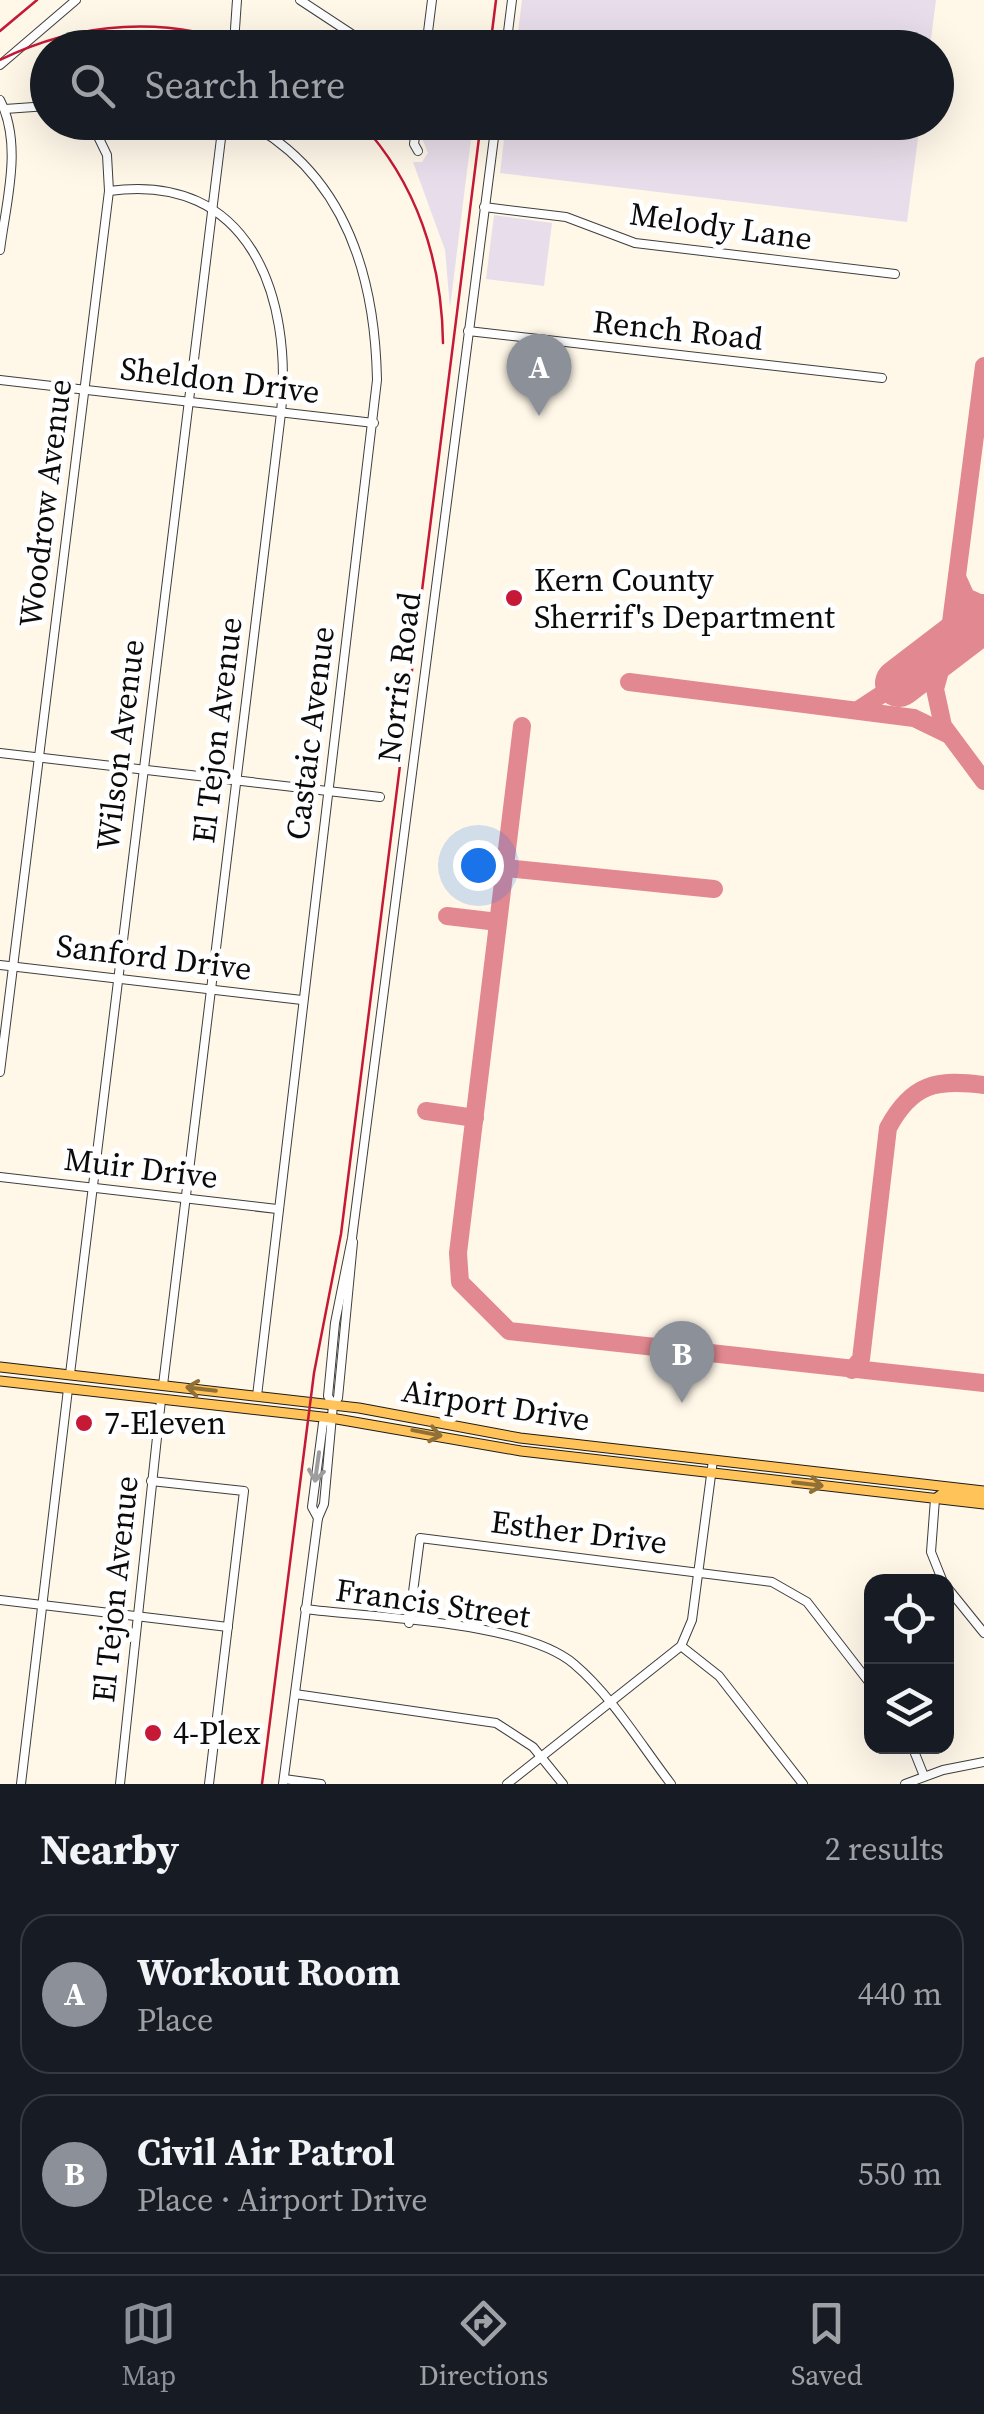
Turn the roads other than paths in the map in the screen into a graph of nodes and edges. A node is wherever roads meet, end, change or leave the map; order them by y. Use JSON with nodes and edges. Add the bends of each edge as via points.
{"nodes":[{"id":1,"x":76,"y":0,"type":"edge"},
{"id":2,"x":238,"y":0,"type":"edge"},
{"id":3,"x":300,"y":0,"type":"edge"},
{"id":4,"x":432,"y":0,"type":"edge"},
{"id":5,"x":512,"y":0,"type":"edge"},
{"id":6,"x":235,"y":29,"type":"dead end"},
{"id":7,"x":40,"y":30,"type":"edge"},
{"id":8,"x":346,"y":30,"type":"edge"},
{"id":9,"x":428,"y":30,"type":"edge"},
{"id":10,"x":508,"y":30,"type":"edge"},
{"id":11,"x":30,"y":39,"type":"edge"},
{"id":12,"x":0,"y":64,"type":"edge"},
{"id":13,"x":2,"y":105,"type":"edge"},
{"id":14,"x":30,"y":106,"type":"edge"},
{"id":15,"x":100,"y":140,"type":"edge"},
{"id":16,"x":221,"y":140,"type":"edge"},
{"id":17,"x":273,"y":140,"type":"edge"},
{"id":18,"x":415,"y":140,"type":"edge"},
{"id":19,"x":493,"y":140,"type":"edge"},
{"id":20,"x":418,"y":151,"type":"dead end"},
{"id":21,"x":109,"y":191,"type":"junction"},
{"id":22,"x":484,"y":207,"type":"junction"},
{"id":23,"x":212,"y":210,"type":"junction"},
{"id":24,"x":0,"y":250,"type":"edge"},
{"id":25,"x":895,"y":274,"type":"dead end"},
{"id":26,"x":468,"y":332,"type":"junction"},
{"id":27,"x":882,"y":378,"type":"dead end"},
{"id":28,"x":0,"y":380,"type":"edge"},
{"id":29,"x":84,"y":390,"type":"junction"},
{"id":30,"x":188,"y":402,"type":"junction"},
{"id":31,"x":281,"y":413,"type":"junction"},
{"id":32,"x":374,"y":424,"type":"junction"},
{"id":33,"x":0,"y":753,"type":"edge"},
{"id":34,"x":38,"y":758,"type":"junction"},
{"id":35,"x":142,"y":770,"type":"junction"},
{"id":36,"x":236,"y":780,"type":"junction"},
{"id":37,"x":328,"y":791,"type":"junction"},
{"id":38,"x":380,"y":797,"type":"dead end"},
{"id":39,"x":0,"y":965,"type":"edge"},
{"id":40,"x":13,"y":966,"type":"junction"},
{"id":41,"x":116,"y":978,"type":"junction"},
{"id":42,"x":210,"y":989,"type":"junction"},
{"id":43,"x":302,"y":1000,"type":"junction"},
{"id":44,"x":0,"y":1072,"type":"edge"},
{"id":45,"x":0,"y":1178,"type":"edge"},
{"id":46,"x":91,"y":1188,"type":"junction"},
{"id":47,"x":185,"y":1198,"type":"junction"},
{"id":48,"x":277,"y":1209,"type":"junction"},
{"id":49,"x":0,"y":1367,"type":"edge"},
{"id":50,"x":70,"y":1374,"type":"junction"},
{"id":51,"x":0,"y":1381,"type":"edge"},
{"id":52,"x":163,"y":1385,"type":"junction"},
{"id":53,"x":68,"y":1389,"type":"junction"},
{"id":54,"x":257,"y":1396,"type":"junction"},
{"id":55,"x":161,"y":1400,"type":"junction"},
{"id":56,"x":332,"y":1405,"type":"junction"},
{"id":57,"x":331,"y":1418,"type":"junction"},
{"id":58,"x":713,"y":1460,"type":"junction"},
{"id":59,"x":712,"y":1473,"type":"junction"},
{"id":60,"x":151,"y":1481,"type":"junction"},
{"id":61,"x":984,"y":1497,"type":"edge"},
{"id":62,"x":936,"y":1498,"type":"junction"},
{"id":63,"x":698,"y":1573,"type":"junction"},
{"id":64,"x":941,"y":1574,"type":"edge"},
{"id":65,"x":954,"y":1595,"type":"edge"},
{"id":66,"x":0,"y":1600,"type":"edge"},
{"id":67,"x":42,"y":1605,"type":"junction"},
{"id":68,"x":306,"y":1610,"type":"junction"},
{"id":69,"x":138,"y":1616,"type":"junction"},
{"id":70,"x":409,"y":1622,"type":"junction"},
{"id":71,"x":228,"y":1627,"type":"junction"},
{"id":72,"x":984,"y":1633,"type":"edge"},
{"id":73,"x":681,"y":1646,"type":"junction"},
{"id":74,"x":864,"y":1675,"type":"edge"},
{"id":75,"x":295,"y":1694,"type":"junction"},
{"id":76,"x":609,"y":1704,"type":"junction"},
{"id":77,"x":915,"y":1754,"type":"edge"},
{"id":78,"x":542,"y":1757,"type":"junction"},
{"id":79,"x":984,"y":1762,"type":"edge"},
{"id":80,"x":924,"y":1776,"type":"junction"},
{"id":81,"x":284,"y":1782,"type":"edge"},
{"id":82,"x":21,"y":1784,"type":"edge"},
{"id":83,"x":120,"y":1784,"type":"edge"},
{"id":84,"x":209,"y":1784,"type":"edge"},
{"id":85,"x":322,"y":1784,"type":"edge"},
{"id":86,"x":507,"y":1784,"type":"edge"},
{"id":87,"x":562,"y":1784,"type":"edge"},
{"id":88,"x":671,"y":1784,"type":"edge"},
{"id":89,"x":803,"y":1784,"type":"edge"},
{"id":90,"x":905,"y":1784,"type":"edge"}],
"edges":[{"from":1,"to":7,"type":"street"},
{"from":2,"to":6,"type":"street"},
{"from":3,"to":8,"type":"street"},
{"from":4,"to":9,"type":"street"},
{"from":5,"to":10,"type":"street"},
{"from":11,"to":12,"type":"street"},
{"from":13,"to":14,"type":"street"},
{"from":13,"to":24,"type":"street","via":[[12,153]]},
{"from":15,"to":21,"type":"street","name":"Woodrow Avenue"},
{"from":16,"to":23,"type":"street","name":"Wilson Avenue"},
{"from":17,"to":32,"type":"street","name":"Castaic Avenue","via":[[314,176],[356,246],[374,326]]},
{"from":18,"to":20,"type":"street"},
{"from":19,"to":22,"type":"street","name":"Norris Road"},
{"from":21,"to":23,"type":"street","name":"El Tejon Avenue","via":[[164,191]]},
{"from":21,"to":29,"type":"street","name":"Woodrow Avenue"},
{"from":22,"to":25,"type":"street","name":"Melody Lane","via":[[566,217],[634,242]]},
{"from":22,"to":26,"type":"street","name":"Norris Road"},
{"from":23,"to":30,"type":"street","name":"Wilson Avenue"},
{"from":23,"to":31,"type":"street","name":"El Tejon Avenue","via":[[249,243],[271,284],[283,352]]},
{"from":26,"to":27,"type":"street","name":"Rench Road"},
{"from":26,"to":56,"type":"street","name":"Norris Road","via":[[352,1238],[338,1398]]},
{"from":28,"to":29,"type":"street","name":"Sheldon Drive"},
{"from":29,"to":30,"type":"street","name":"Sheldon Drive"},
{"from":29,"to":34,"type":"street","name":"Woodrow Avenue"},
{"from":30,"to":31,"type":"street","name":"Sheldon Drive"},
{"from":30,"to":35,"type":"street","name":"Wilson Avenue"},
{"from":31,"to":32,"type":"street","name":"Sheldon Drive"},
{"from":31,"to":36,"type":"street","name":"El Tejon Avenue"},
{"from":32,"to":37,"type":"street","name":"Castaic Avenue"},
{"from":33,"to":34,"type":"street"},
{"from":34,"to":35,"type":"street"},
{"from":34,"to":40,"type":"street","name":"Woodrow Avenue"},
{"from":35,"to":36,"type":"street"},
{"from":35,"to":41,"type":"street","name":"Wilson Avenue"},
{"from":36,"to":37,"type":"street"},
{"from":36,"to":42,"type":"street","name":"El Tejon Avenue"},
{"from":37,"to":38,"type":"street"},
{"from":37,"to":43,"type":"street","name":"Castaic Avenue"},
{"from":39,"to":40,"type":"street","name":"Sanford Drive"},
{"from":40,"to":41,"type":"street","name":"Sanford Drive"},
{"from":40,"to":44,"type":"street","name":"Woodrow Avenue"},
{"from":41,"to":42,"type":"street","name":"Sanford Drive"},
{"from":41,"to":46,"type":"street","name":"Wilson Avenue"},
{"from":42,"to":43,"type":"street","name":"Sanford Drive"},
{"from":42,"to":47,"type":"street","name":"El Tejon Avenue"},
{"from":43,"to":48,"type":"street","name":"Castaic Avenue"},
{"from":45,"to":46,"type":"street","name":"Muir Drive"},
{"from":46,"to":47,"type":"street","name":"Muir Drive"},
{"from":46,"to":50,"type":"street","name":"Wilson Avenue"},
{"from":47,"to":48,"type":"street","name":"Muir Drive"},
{"from":47,"to":52,"type":"street","name":"El Tejon Avenue"},
{"from":48,"to":54,"type":"street","name":"Castaic Avenue"},
{"from":49,"to":50,"type":"main road","name":"Airport Drive"},
{"from":50,"to":52,"type":"main road","name":"Airport Drive"},
{"from":51,"to":53,"type":"main road","name":"Airport Drive"},
{"from":54,"to":52,"type":"main road","name":"Airport Drive","one_way":true},
{"from":53,"to":55,"type":"main road","name":"Airport Drive"},
{"from":53,"to":67,"type":"street"},
{"from":54,"to":56,"type":"main road","name":"Airport Drive"},
{"from":55,"to":57,"type":"main road","name":"Airport Drive"},
{"from":55,"to":60,"type":"street","name":"El Tejon Avenue"},
{"from":56,"to":57,"type":"street","name":"Norris Road"},
{"from":56,"to":58,"type":"main road","name":"Airport Drive","via":[[520,1438]]},
{"from":57,"to":59,"type":"main road","name":"Airport Drive","one_way":true,"via":[[521,1451]]},
{"from":57,"to":68,"type":"street","name":"Norris Road"},
{"from":58,"to":59,"type":"street"},
{"from":58,"to":61,"type":"main road","name":"Airport Drive"},
{"from":59,"to":62,"type":"main road","name":"Airport Drive","one_way":true},
{"from":59,"to":63,"type":"street"},
{"from":60,"to":69,"type":"street","name":"El Tejon Avenue"},
{"from":60,"to":71,"type":"street","via":[[244,1492]]},
{"from":61,"to":62,"type":"main road","name":"Airport Drive"},
{"from":62,"to":64,"type":"street","via":[[931,1552]]},
{"from":63,"to":70,"type":"street","name":"Esther Drive","via":[[420,1538]]},
{"from":63,"to":73,"type":"street"},
{"from":63,"to":74,"type":"street","name":"Esther Drive","via":[[772,1582],[813,1602]]},
{"from":65,"to":72,"type":"street"},
{"from":66,"to":67,"type":"street"},
{"from":67,"to":69,"type":"street"},
{"from":67,"to":82,"type":"street"},
{"from":68,"to":70,"type":"street","name":"Francis Street"},
{"from":68,"to":75,"type":"street","name":"Norris Road"},
{"from":69,"to":71,"type":"street"},
{"from":69,"to":83,"type":"street","name":"El Tejon Avenue"},
{"from":70,"to":76,"type":"street","name":"Francis Street","via":[[536,1642],[576,1666]]},
{"from":71,"to":84,"type":"street"},
{"from":73,"to":76,"type":"street"},
{"from":73,"to":89,"type":"street","via":[[719,1676]]},
{"from":75,"to":78,"type":"street","via":[[483,1719],[509,1729]]},
{"from":75,"to":81,"type":"street","name":"Norris Road"},
{"from":76,"to":78,"type":"street"},
{"from":76,"to":88,"type":"street","name":"Francis Street"},
{"from":77,"to":80,"type":"street"},
{"from":78,"to":86,"type":"street"},
{"from":78,"to":87,"type":"street"},
{"from":79,"to":80,"type":"street"},
{"from":80,"to":90,"type":"street"},
{"from":81,"to":85,"type":"street"}]}
